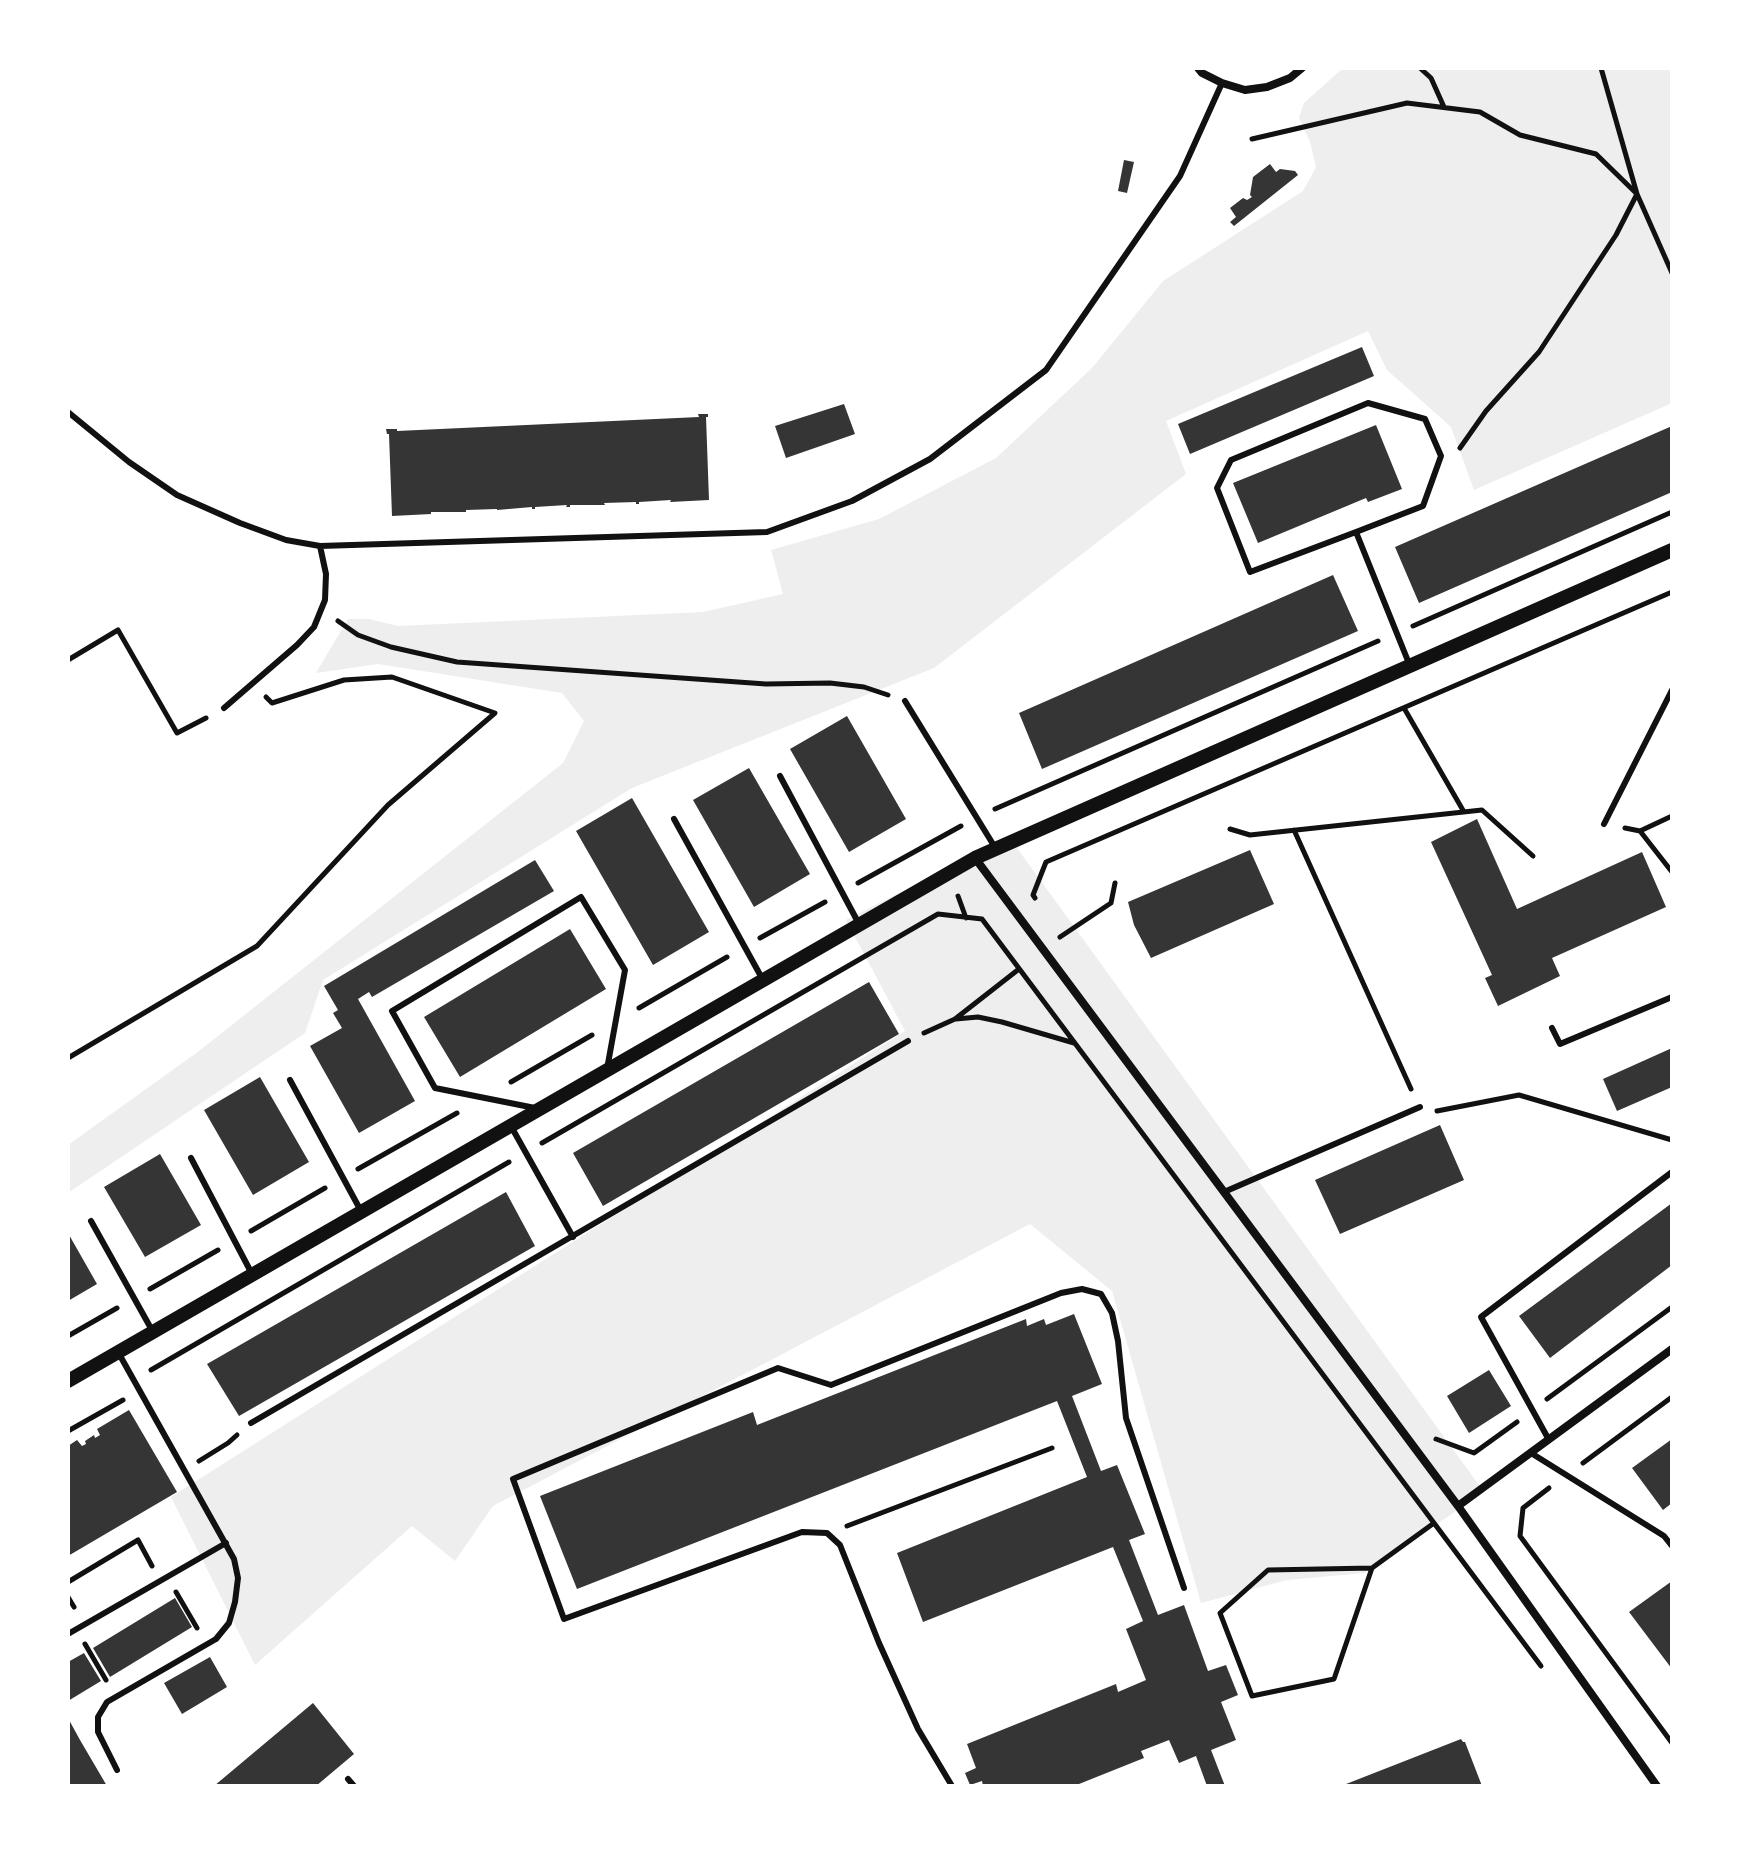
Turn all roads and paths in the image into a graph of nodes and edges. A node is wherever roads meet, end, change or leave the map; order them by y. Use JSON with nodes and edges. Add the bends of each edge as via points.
{"nodes":[{"id":1,"x":1198,"y":68,"type":"edge"},
{"id":2,"x":1302,"y":68,"type":"edge"},
{"id":3,"x":1420,"y":68,"type":"edge"},
{"id":4,"x":1601,"y":68,"type":"edge"},
{"id":5,"x":1222,"y":83,"type":"junction"},
{"id":6,"x":1444,"y":107,"type":"junction"},
{"id":7,"x":1252,"y":139,"type":"dead end"},
{"id":8,"x":1637,"y":194,"type":"junction"},
{"id":9,"x":1672,"y":273,"type":"edge"},
{"id":10,"x":68,"y":412,"type":"edge"},
{"id":11,"x":1441,"y":456,"type":"junction"},
{"id":12,"x":1356,"y":532,"type":"junction"},
{"id":13,"x":320,"y":546,"type":"junction"},
{"id":14,"x":1672,"y":550,"type":"edge"},
{"id":15,"x":1672,"y":592,"type":"edge"},
{"id":16,"x":325,"y":600,"type":"junction"},
{"id":17,"x":68,"y":660,"type":"edge"},
{"id":18,"x":1410,"y":666,"type":"junction"},
{"id":19,"x":252,"y":683,"type":"junction"},
{"id":20,"x":1672,"y":690,"type":"edge"},
{"id":21,"x":905,"y":701,"type":"joint"},
{"id":22,"x":224,"y":708,"type":"joint"},
{"id":23,"x":1404,"y":708,"type":"junction"},
{"id":24,"x":780,"y":776,"type":"dead end"},
{"id":25,"x":1464,"y":812,"type":"junction"},
{"id":26,"x":1672,"y":816,"type":"edge"},
{"id":27,"x":674,"y":819,"type":"dead end"},
{"id":28,"x":1604,"y":824,"type":"joint"},
{"id":29,"x":1230,"y":829,"type":"dead end"},
{"id":30,"x":1294,"y":830,"type":"junction"},
{"id":31,"x":1640,"y":831,"type":"junction"},
{"id":32,"x":996,"y":849,"type":"junction"},
{"id":33,"x":1533,"y":856,"type":"dead end"},
{"id":34,"x":975,"y":858,"type":"junction"},
{"id":35,"x":1672,"y":872,"type":"edge"},
{"id":36,"x":1115,"y":883,"type":"dead end"},
{"id":37,"x":1040,"y":906,"type":"dead end"},
{"id":38,"x":859,"y":924,"type":"junction"},
{"id":39,"x":1054,"y":926,"type":"dead end"},
{"id":40,"x":1019,"y":969,"type":"junction"},
{"id":41,"x":763,"y":980,"type":"junction"},
{"id":42,"x":1672,"y":997,"type":"edge"},
{"id":43,"x":955,"y":1019,"type":"junction"},
{"id":44,"x":1552,"y":1028,"type":"dead end"},
{"id":45,"x":908,"y":1041,"type":"joint"},
{"id":46,"x":1075,"y":1044,"type":"junction"},
{"id":47,"x":68,"y":1058,"type":"edge"},
{"id":48,"x":607,"y":1069,"type":"junction"},
{"id":49,"x":290,"y":1080,"type":"dead end"},
{"id":50,"x":1420,"y":1107,"type":"junction"},
{"id":51,"x":538,"y":1109,"type":"junction"},
{"id":52,"x":510,"y":1124,"type":"junction"},
{"id":53,"x":1672,"y":1140,"type":"edge"},
{"id":54,"x":526,"y":1153,"type":"junction"},
{"id":55,"x":191,"y":1158,"type":"dead end"},
{"id":56,"x":1672,"y":1172,"type":"edge"},
{"id":57,"x":1224,"y":1192,"type":"junction"},
{"id":58,"x":361,"y":1211,"type":"junction"},
{"id":59,"x":91,"y":1221,"type":"dead end"},
{"id":60,"x":573,"y":1237,"type":"junction"},
{"id":61,"x":252,"y":1274,"type":"junction"},
{"id":62,"x":1672,"y":1307,"type":"edge"},
{"id":63,"x":153,"y":1332,"type":"junction"},
{"id":64,"x":1672,"y":1349,"type":"edge"},
{"id":65,"x":118,"y":1352,"type":"junction"},
{"id":66,"x":68,"y":1381,"type":"edge"},
{"id":67,"x":137,"y":1385,"type":"junction"},
{"id":68,"x":1672,"y":1397,"type":"edge"},
{"id":69,"x":1533,"y":1410,"type":"junction"},
{"id":70,"x":251,"y":1423,"type":"dead end"},
{"id":71,"x":68,"y":1431,"type":"edge"},
{"id":72,"x":1432,"y":1438,"type":"dead end"},
{"id":73,"x":1549,"y":1440,"type":"junction"},
{"id":74,"x":228,"y":1443,"type":"dead end"},
{"id":75,"x":1052,"y":1448,"type":"dead end"},
{"id":76,"x":1531,"y":1453,"type":"junction"},
{"id":77,"x":197,"y":1462,"type":"dead end"},
{"id":78,"x":1567,"y":1475,"type":"junction"},
{"id":79,"x":1458,"y":1506,"type":"junction"},
{"id":80,"x":1434,"y":1523,"type":"junction"},
{"id":81,"x":1672,"y":1530,"type":"edge"},
{"id":82,"x":827,"y":1533,"type":"junction"},
{"id":83,"x":1664,"y":1536,"type":"junction"},
{"id":84,"x":226,"y":1543,"type":"junction"},
{"id":85,"x":1672,"y":1546,"type":"edge"},
{"id":86,"x":1372,"y":1568,"type":"junction"},
{"id":87,"x":164,"y":1579,"type":"junction"},
{"id":88,"x":68,"y":1582,"type":"edge"},
{"id":89,"x":1184,"y":1588,"type":"dead end"},
{"id":90,"x":76,"y":1630,"type":"junction"},
{"id":91,"x":68,"y":1634,"type":"edge"},
{"id":92,"x":207,"y":1644,"type":"junction"},
{"id":93,"x":1547,"y":1673,"type":"dead end"},
{"id":94,"x":116,"y":1697,"type":"junction"},
{"id":95,"x":1672,"y":1743,"type":"edge"},
{"id":96,"x":117,"y":1770,"type":"dead end"},
{"id":97,"x":348,"y":1779,"type":"dead end"},
{"id":98,"x":354,"y":1786,"type":"edge"},
{"id":99,"x":952,"y":1786,"type":"edge"},
{"id":100,"x":1657,"y":1786,"type":"edge"}],
"edges":[{"from":1,"to":5,"type":"street"},
{"from":2,"to":5,"type":"street","via":[[1267,87],[1245,90]]},
{"from":3,"to":6,"type":"path","via":[[1431,78]]},
{"from":4,"to":8,"type":"path"},
{"from":5,"to":13,"type":"lane","via":[[1180,176],[1046,370],[930,459],[852,501],[767,532]]},
{"from":6,"to":7,"type":"path","via":[[1407,103]]},
{"from":6,"to":8,"type":"path","via":[[1480,112],[1520,135],[1596,154]]},
{"from":8,"to":9,"type":"path"},
{"from":8,"to":11,"type":"path","via":[[1539,352],[1455,454]]},
{"from":10,"to":13,"type":"lane","via":[[177,495],[286,540]]},
{"from":11,"to":12,"type":"lane","via":[[1423,506]]},
{"from":11,"to":12,"type":"lane","via":[[1425,419],[1368,403],[1231,460],[1217,488],[1250,572]]},
{"from":12,"to":18,"type":"lane"},
{"from":13,"to":16,"type":"lane"},
{"from":14,"to":18,"type":"street"},
{"from":15,"to":23,"type":"path"},
{"from":16,"to":19,"type":"lane","via":[[314,627]]},
{"from":16,"to":21,"type":"path","via":[[339,623],[358,635],[457,662],[766,684],[830,683],[864,687]]},
{"from":17,"to":22,"type":"path","via":[[118,630],[177,733]]},
{"from":18,"to":32,"type":"street"},
{"from":19,"to":22,"type":"lane"},
{"from":19,"to":47,"type":"path","via":[[272,703],[344,680],[392,677],[495,713],[388,805],[257,946]]},
{"from":20,"to":28,"type":"lane"},
{"from":21,"to":32,"type":"lane"},
{"from":23,"to":25,"type":"path"},
{"from":23,"to":37,"type":"path","via":[[1046,862],[1033,895]]},
{"from":24,"to":38,"type":"lane"},
{"from":25,"to":30,"type":"path"},
{"from":25,"to":33,"type":"path","via":[[1482,810]]},
{"from":26,"to":31,"type":"path"},
{"from":27,"to":41,"type":"lane"},
{"from":28,"to":31,"type":"path"},
{"from":29,"to":30,"type":"path","via":[[1250,835]]},
{"from":30,"to":50,"type":"path"},
{"from":31,"to":35,"type":"path"},
{"from":32,"to":34,"type":"street"},
{"from":34,"to":38,"type":"street"},
{"from":34,"to":57,"type":"street"},
{"from":36,"to":39,"type":"path","via":[[1111,903],[1060,937]]},
{"from":38,"to":41,"type":"street"},
{"from":40,"to":43,"type":"path"},
{"from":40,"to":46,"type":"path"},
{"from":40,"to":54,"type":"path","via":[[982,919],[938,914]]},
{"from":41,"to":48,"type":"street"},
{"from":42,"to":44,"type":"lane","via":[[1560,1044]]},
{"from":43,"to":45,"type":"path"},
{"from":43,"to":46,"type":"path","via":[[978,1017]]},
{"from":45,"to":60,"type":"lane"},
{"from":46,"to":80,"type":"path"},
{"from":48,"to":51,"type":"street"},
{"from":48,"to":51,"type":"lane","via":[[625,970],[581,897],[392,1011],[435,1088]]},
{"from":49,"to":58,"type":"lane"},
{"from":50,"to":53,"type":"path","via":[[1439,1111],[1519,1095]]},
{"from":50,"to":57,"type":"lane"},
{"from":51,"to":52,"type":"street"},
{"from":52,"to":54,"type":"lane"},
{"from":52,"to":58,"type":"street"},
{"from":54,"to":60,"type":"lane"},
{"from":54,"to":67,"type":"path","via":[[148,1372]]},
{"from":55,"to":61,"type":"lane"},
{"from":56,"to":69,"type":"lane","via":[[1481,1317]]},
{"from":57,"to":79,"type":"street"},
{"from":58,"to":61,"type":"street"},
{"from":59,"to":63,"type":"lane"},
{"from":60,"to":70,"type":"lane"},
{"from":61,"to":63,"type":"street"},
{"from":62,"to":69,"type":"path"},
{"from":63,"to":65,"type":"street"},
{"from":64,"to":73,"type":"street"},
{"from":65,"to":66,"type":"street"},
{"from":65,"to":67,"type":"lane"},
{"from":67,"to":71,"type":"path","via":[[127,1397]]},
{"from":67,"to":84,"type":"lane"},
{"from":68,"to":78,"type":"path"},
{"from":69,"to":72,"type":"path","via":[[1474,1453]]},
{"from":69,"to":73,"type":"lane"},
{"from":73,"to":76,"type":"street"},
{"from":74,"to":77,"type":"path"},
{"from":75,"to":82,"type":"path"},
{"from":76,"to":78,"type":"lane"},
{"from":76,"to":79,"type":"street"},
{"from":78,"to":83,"type":"lane"},
{"from":78,"to":95,"type":"path","via":[[1523,1508],[1520,1536]]},
{"from":79,"to":80,"type":"path"},
{"from":79,"to":100,"type":"street"},
{"from":80,"to":86,"type":"path"},
{"from":80,"to":93,"type":"path"},
{"from":81,"to":83,"type":"lane"},
{"from":82,"to":89,"type":"lane","via":[[802,1532],[564,1619],[513,1479],[778,1368],[831,1385],[1082,1289],[1101,1294],[1112,1313],[1126,1418]]},
{"from":82,"to":99,"type":"lane","via":[[840,1545],[918,1729]]},
{"from":83,"to":85,"type":"lane"},
{"from":84,"to":87,"type":"lane"},
{"from":84,"to":92,"type":"lane","via":[[238,1578],[235,1602],[229,1623]]},
{"from":86,"to":86,"type":"path","via":[[1334,1679],[1252,1696],[1220,1613],[1268,1570]]},
{"from":87,"to":88,"type":"path","via":[[138,1540]]},
{"from":87,"to":90,"type":"lane"},
{"from":87,"to":92,"type":"path"},
{"from":90,"to":91,"type":"lane"},
{"from":90,"to":94,"type":"path"},
{"from":92,"to":94,"type":"lane"},
{"from":94,"to":96,"type":"lane","via":[[98,1717],[98,1732]]},
{"from":97,"to":98,"type":"lane"}]}
